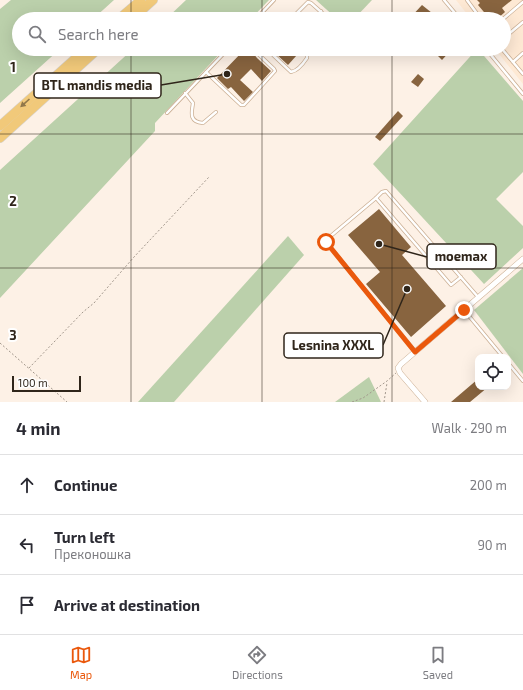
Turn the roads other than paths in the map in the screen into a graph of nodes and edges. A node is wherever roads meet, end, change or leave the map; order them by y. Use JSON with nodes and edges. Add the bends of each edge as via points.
{"nodes":[{"id":1,"x":141,"y":0,"type":"edge"},
{"id":2,"x":153,"y":0,"type":"edge"},
{"id":3,"x":274,"y":0,"type":"edge"},
{"id":4,"x":444,"y":0,"type":"edge"},
{"id":5,"x":466,"y":0,"type":"edge"},
{"id":6,"x":523,"y":2,"type":"edge"},
{"id":7,"x":127,"y":12,"type":"edge"},
{"id":8,"x":140,"y":12,"type":"edge"},
{"id":9,"x":263,"y":12,"type":"edge"},
{"id":10,"x":298,"y":12,"type":"edge"},
{"id":11,"x":321,"y":12,"type":"edge"},
{"id":12,"x":454,"y":12,"type":"edge"},
{"id":13,"x":476,"y":12,"type":"edge"},
{"id":14,"x":511,"y":12,"type":"edge"},
{"id":15,"x":523,"y":22,"type":"edge"},
{"id":16,"x":511,"y":32,"type":"edge"},
{"id":17,"x":523,"y":53,"type":"edge"},
{"id":18,"x":78,"y":56,"type":"edge"},
{"id":19,"x":90,"y":56,"type":"edge"},
{"id":20,"x":221,"y":56,"type":"edge"},
{"id":21,"x":260,"y":56,"type":"edge"},
{"id":22,"x":274,"y":56,"type":"edge"},
{"id":23,"x":307,"y":56,"type":"edge"},
{"id":24,"x":492,"y":56,"type":"edge"},
{"id":25,"x":508,"y":56,"type":"edge"},
{"id":26,"x":513,"y":62,"type":"junction"},
{"id":27,"x":206,"y":72,"type":"junction"},
{"id":28,"x":523,"y":74,"type":"edge"},
{"id":29,"x":185,"y":94,"type":"junction"},
{"id":30,"x":523,"y":94,"type":"edge"},
{"id":31,"x":216,"y":112,"type":"dead end"},
{"id":32,"x":166,"y":113,"type":"dead end"},
{"id":33,"x":0,"y":126,"type":"edge"},
{"id":34,"x":0,"y":138,"type":"edge"},
{"id":35,"x":376,"y":198,"type":"junction"},
{"id":36,"x":523,"y":259,"type":"edge"},
{"id":37,"x":461,"y":277,"type":"junction"},
{"id":38,"x":478,"y":297,"type":"junction"},
{"id":39,"x":464,"y":310,"type":"junction"},
{"id":40,"x":415,"y":352,"type":"junction"},
{"id":41,"x":501,"y":354,"type":"edge"},
{"id":42,"x":511,"y":367,"type":"edge"},
{"id":43,"x":523,"y":381,"type":"edge"},
{"id":44,"x":424,"y":402,"type":"edge"}],
"edges":[{"from":1,"to":7,"type":"highway"},
{"from":2,"to":8,"type":"highway"},
{"from":3,"to":9,"type":"lane"},
{"from":4,"to":12,"type":"lane"},
{"from":5,"to":13,"type":"lane"},
{"from":6,"to":14,"type":"lane"},
{"from":10,"to":11,"type":"lane","via":[[306,3],[312,3]]},
{"from":15,"to":16,"type":"lane"},
{"from":17,"to":26,"type":"lane"},
{"from":18,"to":33,"type":"highway","one_way":true},
{"from":19,"to":34,"type":"highway"},
{"from":20,"to":27,"type":"lane"},
{"from":21,"to":27,"type":"lane","via":[[275,71],[244,105]]},
{"from":22,"to":23,"type":"lane","via":[[290,72],[298,69]]},
{"from":24,"to":30,"type":"lane"},
{"from":25,"to":26,"type":"lane"},
{"from":26,"to":28,"type":"lane"},
{"from":27,"to":29,"type":"lane"},
{"from":29,"to":31,"type":"lane","via":[[194,103],[191,112],[196,121],[202,123]]},
{"from":29,"to":32,"type":"lane"},
{"from":35,"to":37,"type":"lane","via":[[386,191]]},
{"from":35,"to":37,"type":"lane","via":[[451,285]]},
{"from":35,"to":40,"type":"lane","via":[[326,242]]},
{"from":36,"to":38,"type":"street"},
{"from":37,"to":38,"type":"lane"},
{"from":38,"to":39,"type":"street"},
{"from":39,"to":40,"type":"street"},
{"from":39,"to":41,"type":"lane"},
{"from":40,"to":44,"type":"street","via":[[399,369]]},
{"from":42,"to":43,"type":"lane"}]}
